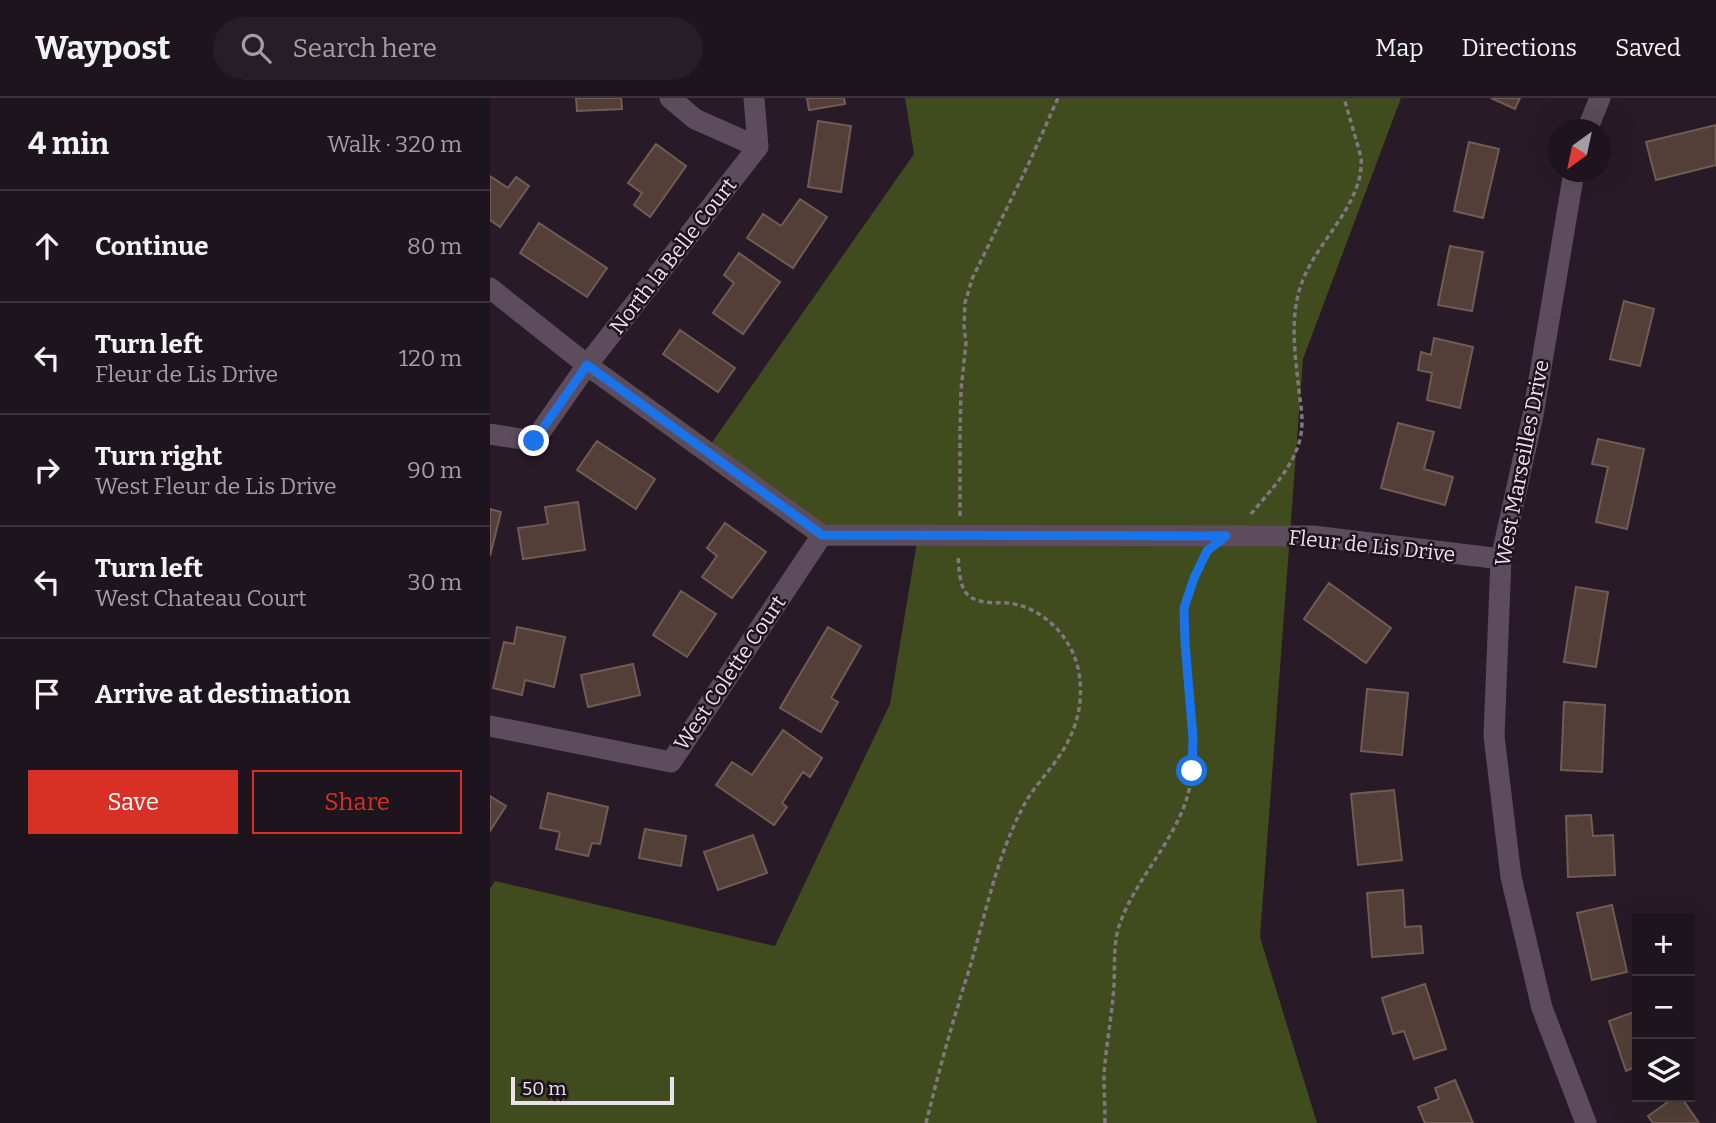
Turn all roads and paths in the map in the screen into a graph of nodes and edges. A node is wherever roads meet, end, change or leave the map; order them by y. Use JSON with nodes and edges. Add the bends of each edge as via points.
{"nodes":[{"id":1,"x":670,"y":98,"type":"edge"},
{"id":2,"x":754,"y":98,"type":"edge"},
{"id":3,"x":1058,"y":98,"type":"edge"},
{"id":4,"x":1344,"y":98,"type":"edge"},
{"id":5,"x":1600,"y":98,"type":"edge"},
{"id":6,"x":1591,"y":119,"type":"edge"},
{"id":7,"x":758,"y":147,"type":"junction"},
{"id":8,"x":1572,"y":182,"type":"edge"},
{"id":9,"x":490,"y":288,"type":"edge"},
{"id":10,"x":587,"y":365,"type":"junction"},
{"id":11,"x":490,"y":434,"type":"edge"},
{"id":12,"x":822,"y":535,"type":"junction"},
{"id":13,"x":960,"y":536,"type":"junction"},
{"id":14,"x":1226,"y":536,"type":"junction"},
{"id":15,"x":1501,"y":559,"type":"junction"},
{"id":16,"x":490,"y":726,"type":"edge"},
{"id":17,"x":926,"y":1123,"type":"edge"},
{"id":18,"x":1105,"y":1123,"type":"edge"},
{"id":19,"x":1586,"y":1123,"type":"edge"}],
"edges":[{"from":1,"to":7,"type":"street","via":[[695,119]]},
{"from":2,"to":7,"type":"street"},
{"from":3,"to":13,"type":"path","via":[[972,279],[965,303]]},
{"from":4,"to":14,"type":"path","via":[[1362,167],[1339,222],[1305,274],[1297,300],[1294,331],[1301,437],[1286,470],[1244,522]]},
{"from":5,"to":6,"type":"street"},
{"from":7,"to":10,"type":"street","name":"North la Belle Court"},
{"from":8,"to":15,"type":"street","name":"West Marseilles Drive","via":[[1533,415]]},
{"from":9,"to":10,"type":"street"},
{"from":10,"to":11,"type":"street","name":"North la Belle Court","via":[[534,441]]},
{"from":10,"to":12,"type":"street"},
{"from":12,"to":13,"type":"street","name":"Fleur de Lis Drive"},
{"from":12,"to":16,"type":"street","name":"West Colette Court","via":[[671,762]]},
{"from":13,"to":14,"type":"street","name":"Fleur de Lis Drive"},
{"from":13,"to":17,"type":"path","via":[[958,557],[966,594],[988,603],[1026,607],[1046,617],[1069,645],[1079,670],[1080,714],[1059,758],[1025,803],[992,884]]},
{"from":14,"to":15,"type":"street","name":"Fleur de Lis Drive","via":[[1313,536]]},
{"from":14,"to":18,"type":"path","via":[[1207,551],[1184,608],[1193,738],[1190,787],[1175,829],[1131,900],[1115,938]]},
{"from":15,"to":19,"type":"street","name":"West Marseilles Drive","via":[[1494,736],[1511,877],[1542,1008]]}]}
